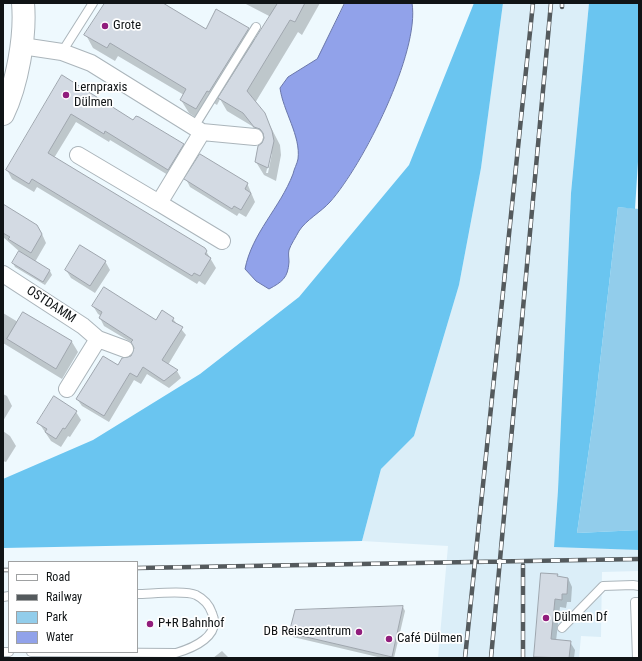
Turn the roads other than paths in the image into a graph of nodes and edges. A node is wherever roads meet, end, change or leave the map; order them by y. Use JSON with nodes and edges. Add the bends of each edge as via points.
{"nodes":[{"id":1,"x":23,"y":3,"type":"edge"},
{"id":2,"x":93,"y":3,"type":"edge"},
{"id":3,"x":256,"y":27,"type":"dead end"},
{"id":4,"x":22,"y":46,"type":"junction"},
{"id":5,"x":62,"y":52,"type":"junction"},
{"id":6,"x":3,"y":114,"type":"edge"},
{"id":7,"x":198,"y":130,"type":"junction"},
{"id":8,"x":254,"y":137,"type":"dead end"},
{"id":9,"x":78,"y":155,"type":"dead end"},
{"id":10,"x":159,"y":203,"type":"junction"},
{"id":11,"x":222,"y":241,"type":"dead end"},
{"id":12,"x":3,"y":274,"type":"edge"},
{"id":13,"x":98,"y":339,"type":"junction"},
{"id":14,"x":125,"y":349,"type":"dead end"},
{"id":15,"x":67,"y":389,"type":"dead end"},
{"id":16,"x":639,"y":586,"type":"edge"},
{"id":17,"x":138,"y":594,"type":"edge"},
{"id":18,"x":639,"y":602,"type":"edge"},
{"id":19,"x":562,"y":628,"type":"dead end"},
{"id":20,"x":138,"y":653,"type":"edge"},
{"id":21,"x":637,"y":658,"type":"edge"}],
"edges":[{"from":1,"to":4,"type":"street"},
{"from":2,"to":5,"type":"lane"},
{"from":3,"to":7,"type":"lane"},
{"from":4,"to":5,"type":"street"},
{"from":4,"to":6,"type":"street","via":[[8,104]]},
{"from":5,"to":7,"type":"street","via":[[91,63]]},
{"from":7,"to":8,"type":"street"},
{"from":7,"to":10,"type":"street"},
{"from":9,"to":10,"type":"street"},
{"from":10,"to":11,"type":"street"},
{"from":12,"to":13,"type":"street","name":"OSTDAMM","via":[[83,326]]},
{"from":13,"to":14,"type":"street","name":"OSTDAMM"},
{"from":13,"to":15,"type":"street"},
{"from":16,"to":19,"type":"lane","via":[[603,586]]},
{"from":17,"to":20,"type":"lane","via":[[195,594],[210,606],[214,616],[214,627],[206,638],[193,648],[176,653]]},
{"from":18,"to":21,"type":"lane","via":[[634,602]]}]}
